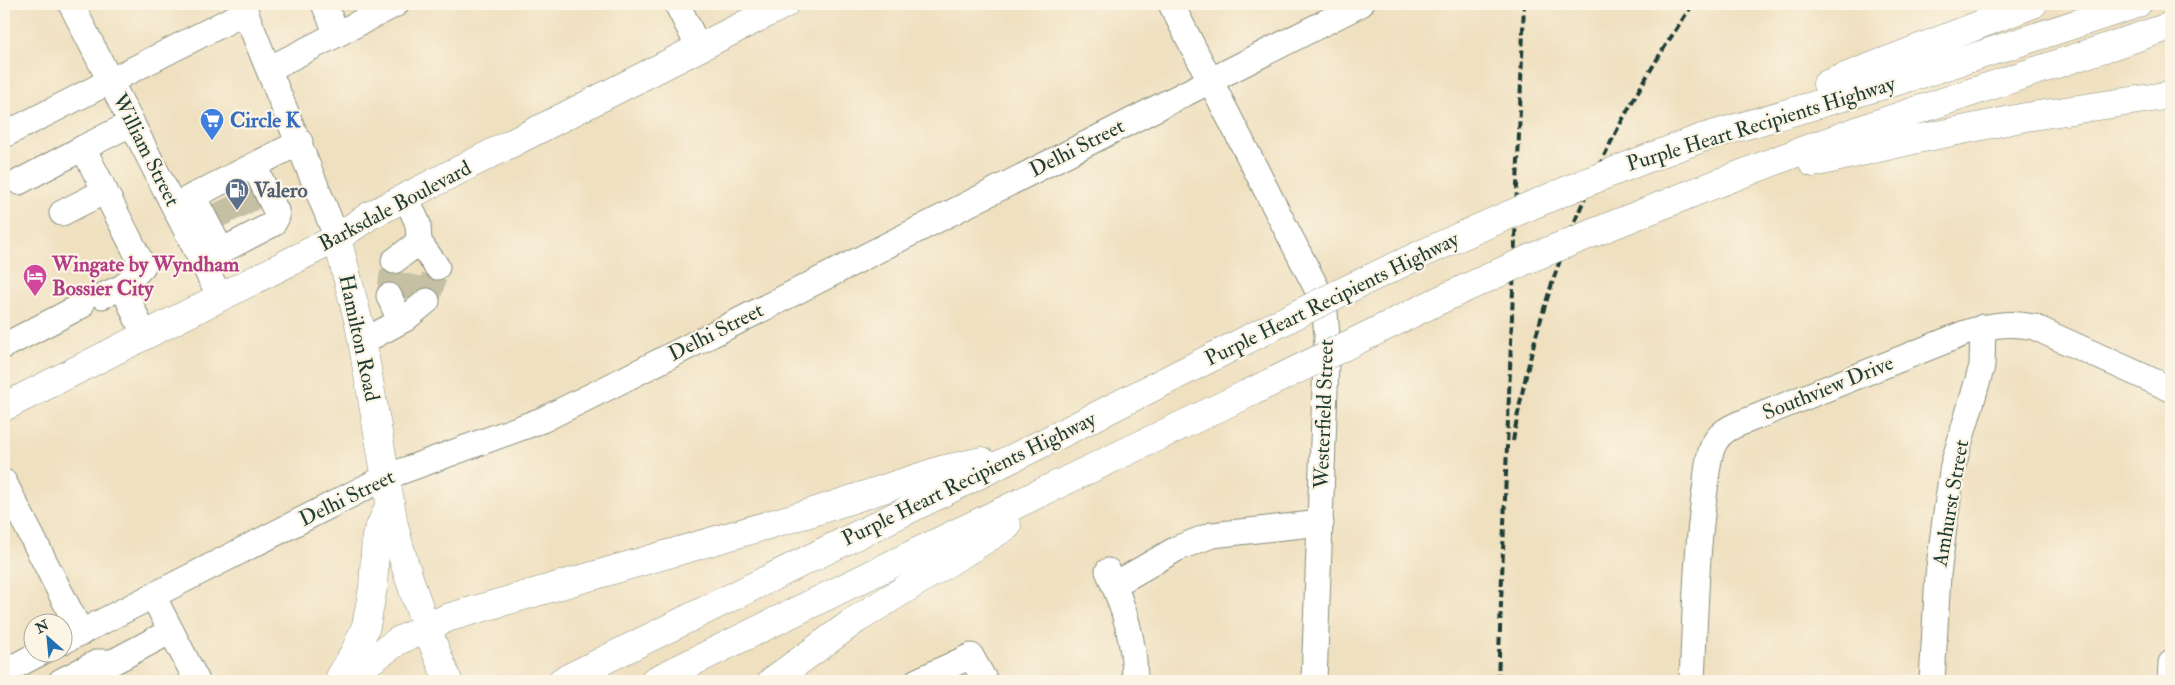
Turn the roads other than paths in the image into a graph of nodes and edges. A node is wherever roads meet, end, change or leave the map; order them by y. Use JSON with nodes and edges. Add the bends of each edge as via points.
{"nodes":[{"id":1,"x":324,"y":4,"type":"edge"},
{"id":2,"x":396,"y":4,"type":"edge"},
{"id":3,"x":677,"y":4,"type":"edge"},
{"id":4,"x":786,"y":4,"type":"edge"},
{"id":5,"x":1171,"y":4,"type":"edge"},
{"id":6,"x":1361,"y":4,"type":"edge"},
{"id":7,"x":2137,"y":4,"type":"edge"},
{"id":8,"x":74,"y":5,"type":"edge"},
{"id":9,"x":2031,"y":5,"type":"edge"},
{"id":10,"x":244,"y":8,"type":"edge"},
{"id":11,"x":2165,"y":29,"type":"edge"},
{"id":12,"x":337,"y":34,"type":"junction"},
{"id":13,"x":699,"y":48,"type":"junction"},
{"id":14,"x":269,"y":69,"type":"junction"},
{"id":15,"x":110,"y":80,"type":"junction"},
{"id":16,"x":1211,"y":80,"type":"junction"},
{"id":17,"x":2171,"y":95,"type":"edge"},
{"id":18,"x":132,"y":123,"type":"junction"},
{"id":19,"x":4,"y":135,"type":"edge"},
{"id":20,"x":1702,"y":138,"type":"junction"},
{"id":21,"x":300,"y":142,"type":"junction"},
{"id":22,"x":83,"y":148,"type":"junction"},
{"id":23,"x":254,"y":166,"type":"junction"},
{"id":24,"x":19,"y":182,"type":"dead end"},
{"id":25,"x":1716,"y":185,"type":"junction"},
{"id":26,"x":105,"y":191,"type":"junction"},
{"id":27,"x":406,"y":197,"type":"junction"},
{"id":28,"x":184,"y":201,"type":"junction"},
{"id":29,"x":62,"y":213,"type":"dead end"},
{"id":30,"x":337,"y":238,"type":"junction"},
{"id":31,"x":211,"y":255,"type":"junction"},
{"id":32,"x":437,"y":267,"type":"dead end"},
{"id":33,"x":102,"y":296,"type":"junction"},
{"id":34,"x":220,"y":297,"type":"junction"},
{"id":35,"x":406,"y":304,"type":"tunnel mouth"},
{"id":36,"x":1983,"y":327,"type":"junction"},
{"id":37,"x":144,"y":335,"type":"junction"},
{"id":38,"x":362,"y":342,"type":"junction"},
{"id":39,"x":4,"y":346,"type":"edge"},
{"id":40,"x":2171,"y":389,"type":"edge"},
{"id":41,"x":4,"y":408,"type":"edge"},
{"id":42,"x":1029,"y":450,"type":"junction"},
{"id":43,"x":1121,"y":456,"type":"junction"},
{"id":44,"x":386,"y":477,"type":"junction"},
{"id":45,"x":4,"y":482,"type":"edge"},
{"id":46,"x":390,"y":504,"type":"junction"},
{"id":47,"x":1321,"y":523,"type":"junction"},
{"id":48,"x":153,"y":596,"type":"junction"},
{"id":49,"x":61,"y":612,"type":"edge"},
{"id":50,"x":426,"y":627,"type":"junction"},
{"id":51,"x":171,"y":631,"type":"junction"},
{"id":52,"x":72,"y":637,"type":"edge"},
{"id":53,"x":23,"y":662,"type":"edge"},
{"id":54,"x":2171,"y":663,"type":"edge"},
{"id":55,"x":4,"y":672,"type":"edge"},
{"id":56,"x":61,"y":681,"type":"edge"},
{"id":57,"x":197,"y":681,"type":"edge"},
{"id":58,"x":336,"y":681,"type":"edge"},
{"id":59,"x":342,"y":681,"type":"edge"},
{"id":60,"x":448,"y":681,"type":"edge"},
{"id":61,"x":562,"y":681,"type":"edge"},
{"id":62,"x":654,"y":681,"type":"edge"},
{"id":63,"x":772,"y":681,"type":"edge"},
{"id":64,"x":917,"y":681,"type":"edge"},
{"id":65,"x":985,"y":681,"type":"edge"},
{"id":66,"x":1135,"y":681,"type":"edge"},
{"id":67,"x":1314,"y":681,"type":"edge"},
{"id":68,"x":1692,"y":681,"type":"edge"},
{"id":69,"x":1932,"y":681,"type":"edge"},
{"id":70,"x":2170,"y":681,"type":"edge"}],
"edges":[{"from":1,"to":12,"type":"street"},
{"from":2,"to":12,"type":"street"},
{"from":3,"to":13,"type":"street"},
{"from":4,"to":13,"type":"main road","name":"Barksdale Boulevard"},
{"from":5,"to":16,"type":"street","name":"Westerfield Street"},
{"from":6,"to":16,"type":"street","name":"Delhi Street"},
{"from":7,"to":20,"type":"main road","name":"Purple Heart Recipients Highway","via":[[1928,72]]},
{"from":8,"to":15,"type":"street","name":"William Street"},
{"from":9,"to":20,"type":"main road","via":[[1780,103]]},
{"from":10,"to":14,"type":"street","name":"Hamilton Road"},
{"from":10,"to":15,"type":"street"},
{"from":11,"to":25,"type":"main road","name":"Purple Heart Recipients Highway","via":[[1882,122]]},
{"from":12,"to":14,"type":"street"},
{"from":13,"to":27,"type":"main road","name":"Barksdale Boulevard"},
{"from":14,"to":21,"type":"street","name":"Hamilton Road"},
{"from":15,"to":18,"type":"street","name":"William Street"},
{"from":15,"to":19,"type":"street"},
{"from":16,"to":44,"type":"street","name":"Delhi Street","via":[[567,408]]},
{"from":16,"to":47,"type":"street","name":"Westerfield Street","via":[[1318,291],[1325,312]]},
{"from":17,"to":25,"type":"main road","via":[[2026,117]]},
{"from":18,"to":22,"type":"street"},
{"from":18,"to":28,"type":"street","name":"William Street"},
{"from":20,"to":42,"type":"main road","name":"Purple Heart Recipients Highway","bridge":true,"via":[[1627,165],[1432,248]]},
{"from":21,"to":23,"type":"street"},
{"from":21,"to":30,"type":"street","name":"Hamilton Road"},
{"from":22,"to":24,"type":"street"},
{"from":22,"to":26,"type":"street"},
{"from":23,"to":28,"type":"street","via":[[227,191]]},
{"from":23,"to":31,"type":"street","via":[[277,217],[273,224],[247,229]]},
{"from":25,"to":43,"type":"main road","name":"Purple Heart Recipients Highway","bridge":true,"via":[[1513,266]]},
{"from":26,"to":29,"type":"street"},
{"from":26,"to":33,"type":"street","via":[[143,266]]},
{"from":27,"to":30,"type":"main road","name":"Barksdale Boulevard","via":[[369,216]]},
{"from":27,"to":32,"type":"street","via":[[418,224],[409,255]]},
{"from":28,"to":31,"type":"street","name":"William Street"},
{"from":30,"to":34,"type":"main road","name":"Barksdale Boulevard"},
{"from":30,"to":38,"type":"main road","name":"Hamilton Road"},
{"from":31,"to":34,"type":"street","name":"William Street"},
{"from":33,"to":37,"type":"street"},
{"from":33,"to":39,"type":"street"},
{"from":34,"to":37,"type":"main road","name":"Barksdale Boulevard"},
{"from":35,"to":38,"type":"street"},
{"from":36,"to":40,"type":"street","name":"Southview Drive","via":[[2017,323],[2034,327]]},
{"from":36,"to":68,"type":"street","name":"Southview Drive","via":[[1746,421],[1723,432],[1715,441],[1707,473],[1698,550]]},
{"from":36,"to":69,"type":"street","name":"Amhurst Street","via":[[1982,366],[1953,465],[1945,519]]},
{"from":37,"to":41,"type":"main road","name":"Barksdale Boulevard"},
{"from":38,"to":44,"type":"main road","name":"Hamilton Road"},
{"from":42,"to":50,"type":"main road","via":[[941,470],[820,510],[462,613]]},
{"from":42,"to":61,"type":"main road","name":"Purple Heart Recipients Highway"},
{"from":43,"to":62,"type":"main road","name":"Purple Heart Recipients Highway"},
{"from":43,"to":63,"type":"main road","via":[[856,619]]},
{"from":44,"to":46,"type":"main road","name":"Hamilton Road"},
{"from":44,"to":48,"type":"street","name":"Delhi Street"},
{"from":45,"to":49,"type":"street"},
{"from":46,"to":50,"type":"main road","name":"Hamilton Road","via":[[401,556]]},
{"from":46,"to":58,"type":"main road","via":[[376,536],[372,595],[366,626],[355,652]]},
{"from":47,"to":66,"type":"street","via":[[1212,534],[1111,578],[1122,603],[1131,638]]},
{"from":47,"to":67,"type":"street","name":"Westerfield Street"},
{"from":48,"to":51,"type":"street"},
{"from":48,"to":52,"type":"street","name":"Delhi Street"},
{"from":50,"to":59,"type":"main road","via":[[398,641]]},
{"from":50,"to":60,"type":"main road","name":"Hamilton Road"},
{"from":51,"to":56,"type":"street","via":[[113,662],[98,662]]},
{"from":51,"to":57,"type":"street"},
{"from":53,"to":55,"type":"street"},
{"from":54,"to":70,"type":"street"},
{"from":64,"to":65,"type":"street","via":[[972,656]]}]}
